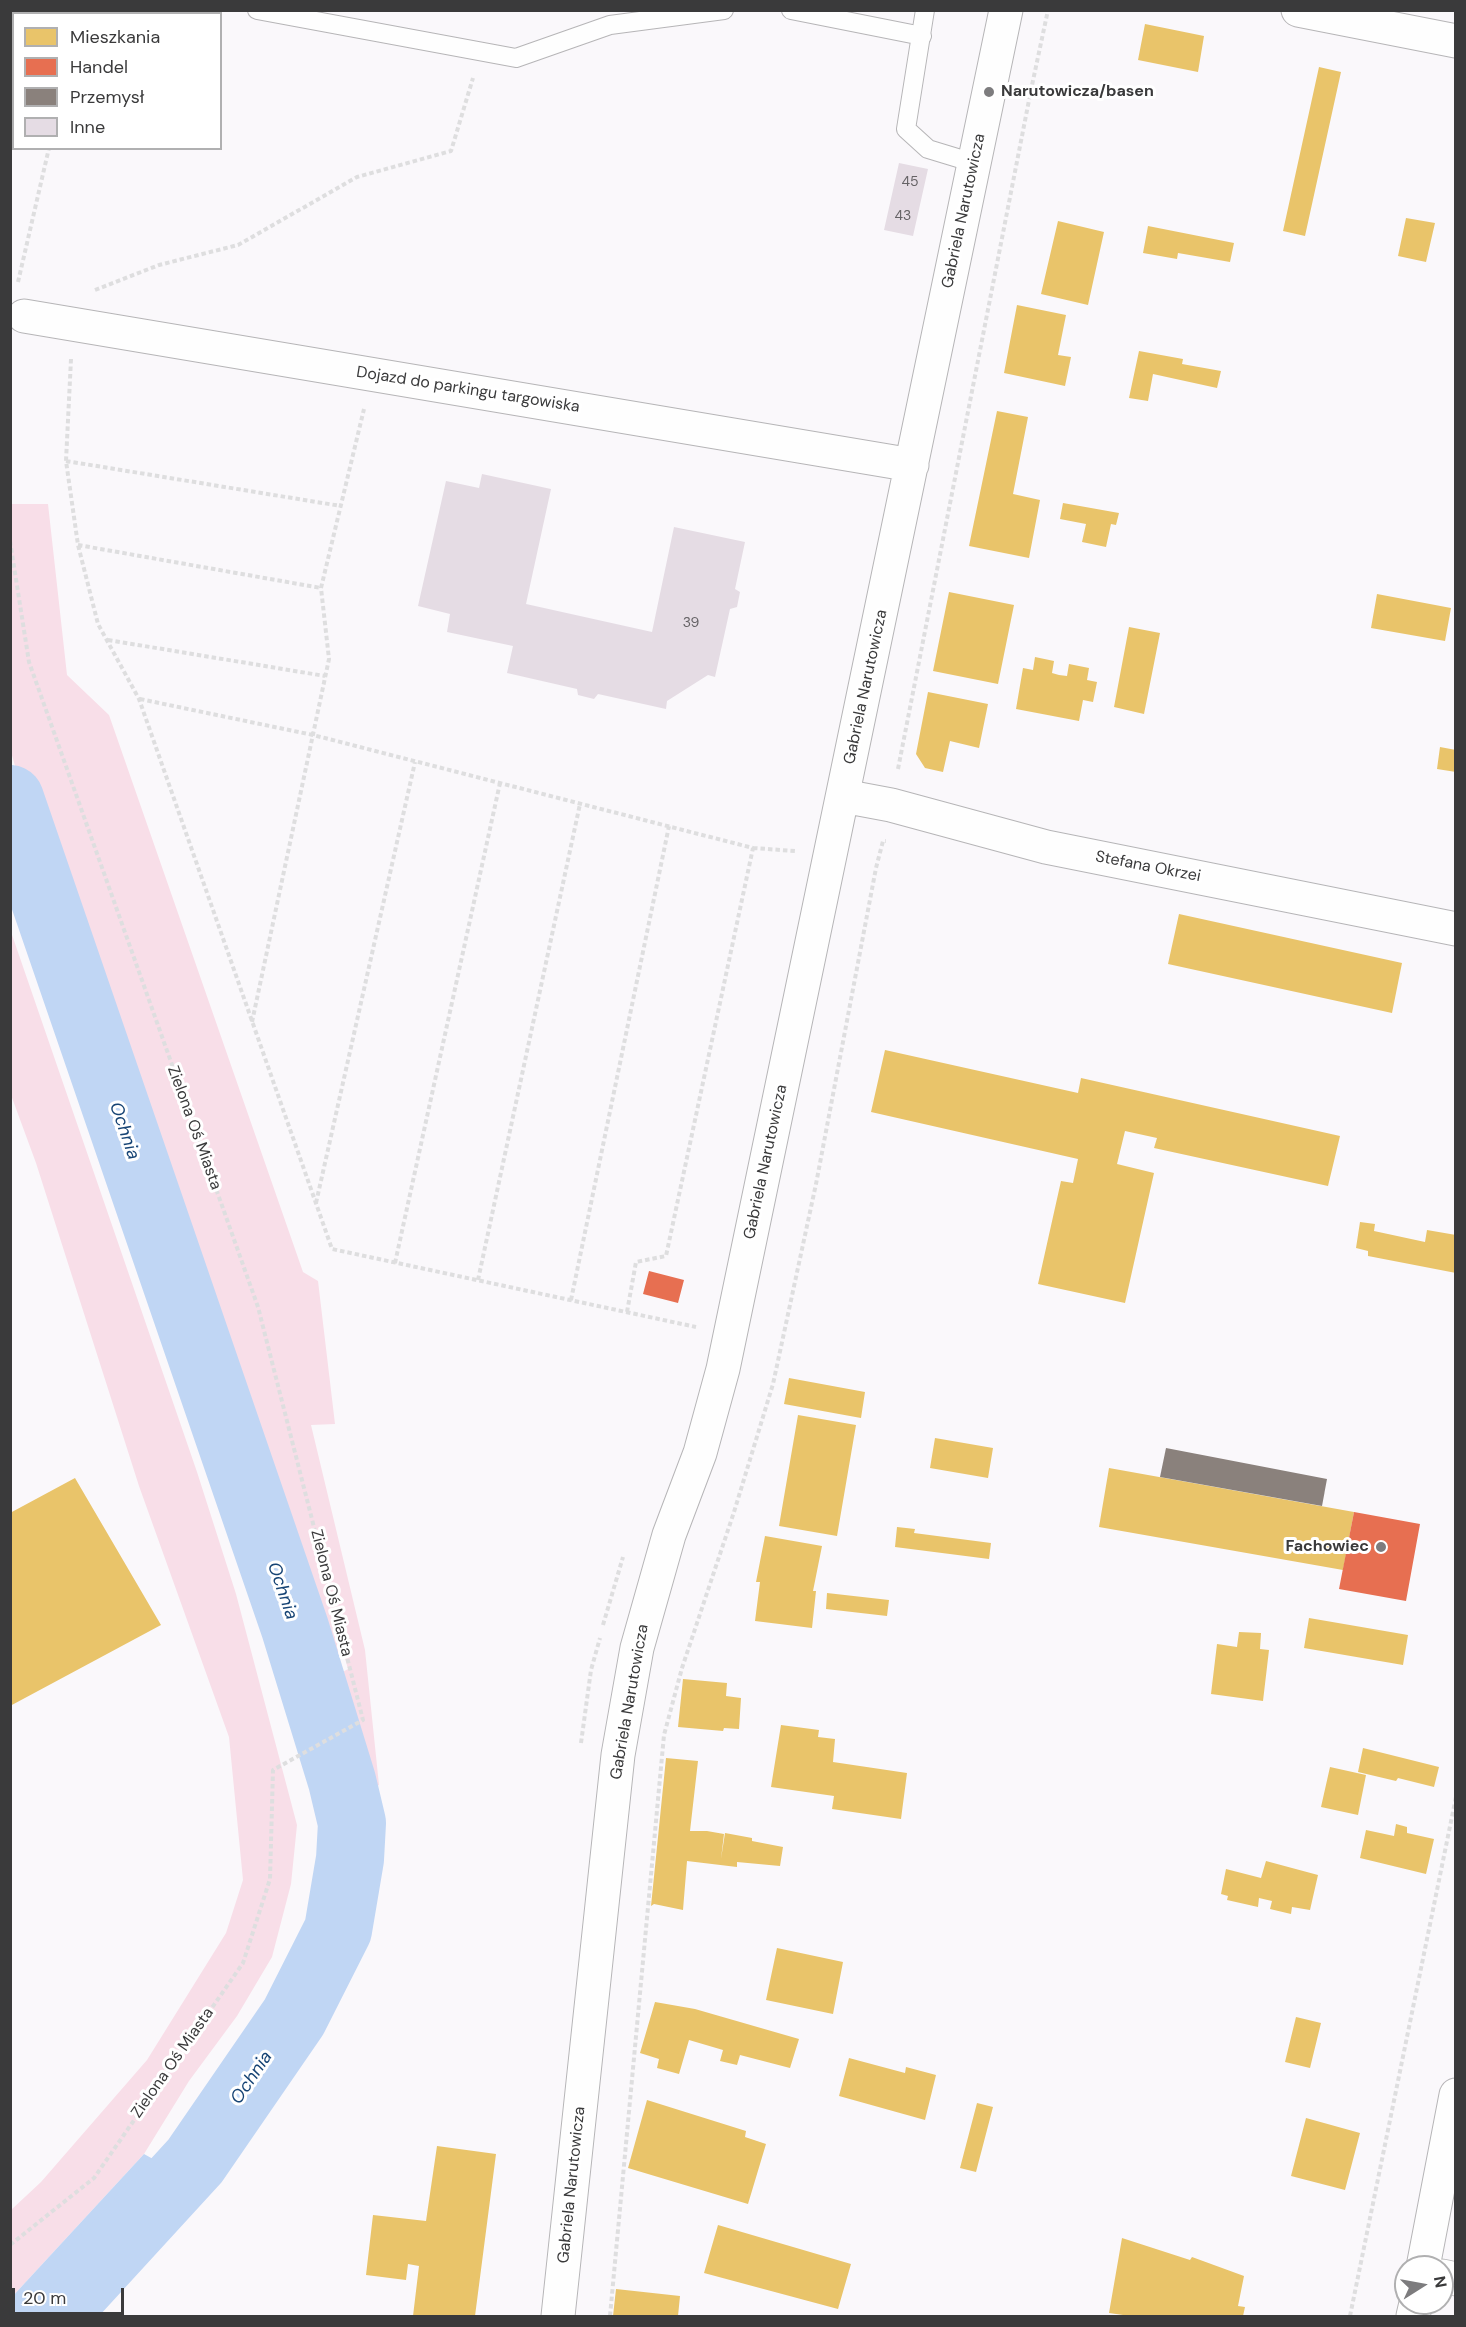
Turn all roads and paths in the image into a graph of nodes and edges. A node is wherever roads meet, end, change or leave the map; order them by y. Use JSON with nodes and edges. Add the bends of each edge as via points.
{"nodes":[{"id":1,"x":257,"y":10,"type":"edge"},
{"id":2,"x":724,"y":10,"type":"edge"},
{"id":3,"x":791,"y":10,"type":"edge"},
{"id":4,"x":926,"y":10,"type":"edge"},
{"id":5,"x":1006,"y":10,"type":"edge"},
{"id":6,"x":1048,"y":10,"type":"edge"},
{"id":7,"x":1298,"y":10,"type":"edge"},
{"id":8,"x":922,"y":36,"type":"junction"},
{"id":9,"x":1455,"y":41,"type":"edge"},
{"id":10,"x":481,"y":52,"type":"junction"},
{"id":11,"x":49,"y":150,"type":"edge"},
{"id":12,"x":974,"y":163,"type":"junction"},
{"id":13,"x":87,"y":293,"type":"dead end"},
{"id":14,"x":20,"y":304,"type":"joint"},
{"id":15,"x":71,"y":355,"type":"dead end"},
{"id":16,"x":364,"y":409,"type":"dead end"},
{"id":17,"x":66,"y":460,"type":"junction"},
{"id":18,"x":912,"y":465,"type":"junction"},
{"id":19,"x":341,"y":506,"type":"junction"},
{"id":20,"x":10,"y":541,"type":"edge"},
{"id":21,"x":78,"y":545,"type":"junction"},
{"id":22,"x":321,"y":588,"type":"junction"},
{"id":23,"x":108,"y":640,"type":"junction"},
{"id":24,"x":325,"y":676,"type":"junction"},
{"id":25,"x":139,"y":699,"type":"junction"},
{"id":26,"x":313,"y":735,"type":"junction"},
{"id":27,"x":415,"y":762,"type":"junction"},
{"id":28,"x":500,"y":783,"type":"junction"},
{"id":29,"x":843,"y":796,"type":"junction"},
{"id":30,"x":580,"y":804,"type":"junction"},
{"id":31,"x":891,"y":805,"type":"junction"},
{"id":32,"x":669,"y":826,"type":"junction"},
{"id":33,"x":883,"y":841,"type":"junction"},
{"id":34,"x":895,"y":843,"type":"dead end"},
{"id":35,"x":753,"y":848,"type":"junction"},
{"id":36,"x":805,"y":851,"type":"dead end"},
{"id":37,"x":1455,"y":929,"type":"edge"},
{"id":38,"x":252,"y":1022,"type":"junction"},
{"id":39,"x":316,"y":1204,"type":"junction"},
{"id":40,"x":395,"y":1263,"type":"junction"},
{"id":41,"x":478,"y":1280,"type":"junction"},
{"id":42,"x":571,"y":1300,"type":"junction"},
{"id":43,"x":627,"y":1312,"type":"junction"},
{"id":44,"x":699,"y":1327,"type":"dead end"},
{"id":45,"x":1455,"y":1797,"type":"edge"},
{"id":46,"x":1455,"y":2095,"type":"edge"},
{"id":47,"x":10,"y":2246,"type":"edge"},
{"id":48,"x":1425,"y":2255,"type":"edge"},
{"id":49,"x":558,"y":2316,"type":"edge"},
{"id":50,"x":610,"y":2316,"type":"edge"},
{"id":51,"x":1350,"y":2316,"type":"edge"}],
"edges":[{"from":1,"to":10,"type":"lane"},
{"from":2,"to":10,"type":"lane","via":[[610,25],[516,58]]},
{"from":3,"to":8,"type":"lane"},
{"from":4,"to":8,"type":"lane"},
{"from":5,"to":12,"type":"street","name":"Gabriela Narutowicza"},
{"from":6,"to":31,"type":"path"},
{"from":7,"to":9,"type":"street"},
{"from":8,"to":12,"type":"lane","via":[[906,129],[928,149]]},
{"from":10,"to":13,"type":"path","via":[[452,150],[357,177],[238,245],[159,266]]},
{"from":11,"to":14,"type":"path"},
{"from":12,"to":18,"type":"street","name":"Gabriela Narutowicza"},
{"from":14,"to":18,"type":"street","name":"Dojazd do parkingu targowiska"},
{"from":15,"to":17,"type":"path"},
{"from":16,"to":19,"type":"path"},
{"from":17,"to":19,"type":"path"},
{"from":17,"to":21,"type":"path"},
{"from":18,"to":29,"type":"street","name":"Gabriela Narutowicza"},
{"from":19,"to":22,"type":"path"},
{"from":20,"to":47,"type":"path","name":"Zielona Oś Miasta","via":[[29,662],[258,1307],[363,1720],[273,1770],[270,1879],[243,1963],[94,2178]]},
{"from":21,"to":22,"type":"path"},
{"from":21,"to":23,"type":"path","via":[[98,624]]},
{"from":22,"to":24,"type":"path","via":[[329,659]]},
{"from":23,"to":24,"type":"path"},
{"from":23,"to":25,"type":"path"},
{"from":24,"to":26,"type":"path"},
{"from":25,"to":26,"type":"path"},
{"from":25,"to":38,"type":"path"},
{"from":26,"to":27,"type":"path"},
{"from":26,"to":38,"type":"path"},
{"from":27,"to":28,"type":"path"},
{"from":27,"to":39,"type":"path"},
{"from":28,"to":30,"type":"path"},
{"from":28,"to":40,"type":"path"},
{"from":29,"to":31,"type":"street","name":"Stefana Okrzei"},
{"from":29,"to":49,"type":"street","name":"Gabriela Narutowicza","via":[[723,1369],[637,1648],[618,1755]]},
{"from":30,"to":32,"type":"path"},
{"from":30,"to":41,"type":"path"},
{"from":31,"to":33,"type":"path"},
{"from":31,"to":37,"type":"street","name":"Stefana Okrzei","via":[[1046,847]]},
{"from":32,"to":35,"type":"path"},
{"from":32,"to":42,"type":"path"},
{"from":33,"to":34,"type":"path"},
{"from":33,"to":50,"type":"path","via":[[773,1384],[681,1668],[664,1735]]},
{"from":35,"to":36,"type":"path"},
{"from":35,"to":43,"type":"path","via":[[666,1256],[636,1262]]},
{"from":38,"to":39,"type":"path"},
{"from":39,"to":40,"type":"path","via":[[332,1249]]},
{"from":40,"to":41,"type":"path"},
{"from":41,"to":42,"type":"path"},
{"from":42,"to":43,"type":"path"},
{"from":43,"to":44,"type":"path"},
{"from":45,"to":51,"type":"path"},
{"from":46,"to":48,"type":"street"}]}
